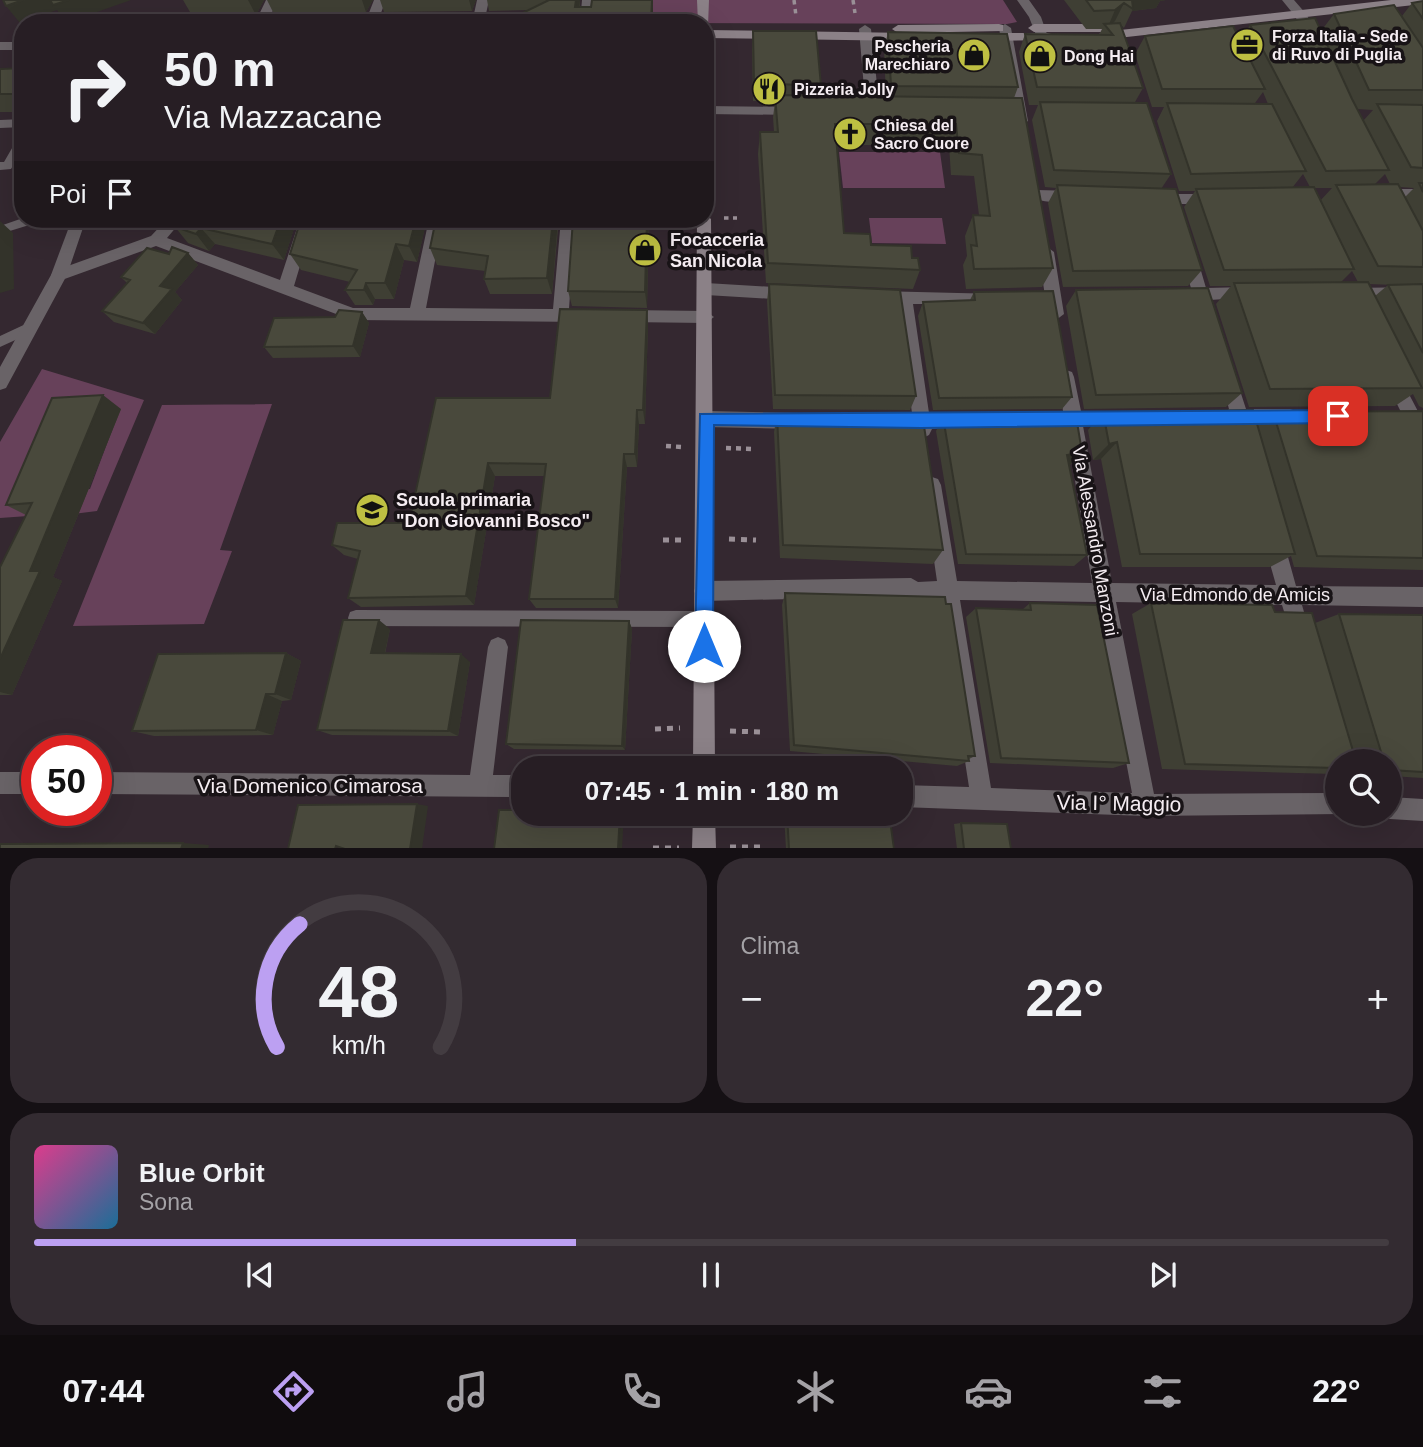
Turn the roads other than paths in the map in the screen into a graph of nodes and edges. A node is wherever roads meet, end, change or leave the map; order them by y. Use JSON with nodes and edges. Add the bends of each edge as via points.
{"nodes":[{"id":1,"x":1023,"y":0,"type":"edge"},
{"id":2,"x":1423,"y":0,"type":"edge"},
{"id":3,"x":1371,"y":2,"type":"edge"},
{"id":4,"x":1295,"y":8,"type":"edge"},
{"id":5,"x":1383,"y":18,"type":"edge"},
{"id":6,"x":714,"y":27,"type":"edge"},
{"id":7,"x":865,"y":32,"type":"junction"},
{"id":8,"x":1006,"y":33,"type":"junction"},
{"id":9,"x":1041,"y":33,"type":"junction"},
{"id":10,"x":1318,"y":52,"type":"edge"},
{"id":11,"x":714,"y":110,"type":"edge"},
{"id":12,"x":808,"y":111,"type":"edge"},
{"id":13,"x":873,"y":112,"type":"edge"},
{"id":14,"x":1025,"y":141,"type":"edge"},
{"id":15,"x":14,"y":154,"type":"edge"},
{"id":16,"x":0,"y":166,"type":"edge"},
{"id":17,"x":1169,"y":193,"type":"junction"},
{"id":18,"x":1423,"y":194,"type":"edge"},
{"id":19,"x":1036,"y":195,"type":"edge"},
{"id":20,"x":1358,"y":195,"type":"edge"},
{"id":21,"x":1090,"y":197,"type":"edge"},
{"id":22,"x":1144,"y":198,"type":"edge"},
{"id":23,"x":1224,"y":199,"type":"edge"},
{"id":24,"x":76,"y":228,"type":"edge"},
{"id":25,"x":167,"y":228,"type":"edge"},
{"id":26,"x":304,"y":228,"type":"edge"},
{"id":27,"x":434,"y":228,"type":"edge"},
{"id":28,"x":567,"y":228,"type":"edge"},
{"id":29,"x":704,"y":228,"type":"edge"},
{"id":30,"x":1043,"y":234,"type":"edge"},
{"id":31,"x":156,"y":240,"type":"junction"},
{"id":32,"x":59,"y":275,"type":"junction"},
{"id":33,"x":285,"y":288,"type":"junction"},
{"id":34,"x":706,"y":289,"type":"junction"},
{"id":35,"x":1200,"y":293,"type":"junction"},
{"id":36,"x":1269,"y":293,"type":"edge"},
{"id":37,"x":1423,"y":293,"type":"edge"},
{"id":38,"x":1174,"y":294,"type":"edge"},
{"id":39,"x":1348,"y":294,"type":"edge"},
{"id":40,"x":810,"y":295,"type":"edge"},
{"id":41,"x":864,"y":297,"type":"edge"},
{"id":42,"x":904,"y":298,"type":"junction"},
{"id":43,"x":1012,"y":298,"type":"edge"},
{"id":44,"x":416,"y":314,"type":"junction"},
{"id":45,"x":560,"y":316,"type":"junction"},
{"id":46,"x":706,"y":317,"type":"junction"},
{"id":47,"x":30,"y":327,"type":"junction"},
{"id":48,"x":1212,"y":330,"type":"edge"},
{"id":49,"x":1060,"y":339,"type":"edge"},
{"id":50,"x":0,"y":342,"type":"edge"},
{"id":51,"x":1220,"y":355,"type":"edge"},
{"id":52,"x":1065,"y":365,"type":"edge"},
{"id":53,"x":1387,"y":367,"type":"edge"},
{"id":54,"x":0,"y":383,"type":"edge"},
{"id":55,"x":1240,"y":416,"type":"junction"},
{"id":56,"x":1306,"y":416,"type":"edge"},
{"id":57,"x":1385,"y":416,"type":"edge"},
{"id":58,"x":1417,"y":416,"type":"edge"},
{"id":59,"x":1213,"y":417,"type":"edge"},
{"id":60,"x":706,"y":418,"type":"junction"},
{"id":61,"x":1143,"y":418,"type":"edge"},
{"id":62,"x":1074,"y":419,"type":"junction"},
{"id":63,"x":1046,"y":420,"type":"edge"},
{"id":64,"x":817,"y":421,"type":"edge"},
{"id":65,"x":882,"y":421,"type":"edge"},
{"id":66,"x":921,"y":421,"type":"junction"},
{"id":67,"x":977,"y":421,"type":"edge"},
{"id":68,"x":1423,"y":439,"type":"edge"},
{"id":69,"x":1247,"y":442,"type":"edge"},
{"id":70,"x":1268,"y":519,"type":"edge"},
{"id":71,"x":950,"y":590,"type":"junction"},
{"id":72,"x":704,"y":591,"type":"junction"},
{"id":73,"x":1104,"y":594,"type":"junction"},
{"id":74,"x":1289,"y":596,"type":"junction"},
{"id":75,"x":1423,"y":597,"type":"edge"},
{"id":76,"x":356,"y":618,"type":"edge"},
{"id":77,"x":704,"y":619,"type":"junction"},
{"id":78,"x":498,"y":647,"type":"dead end"},
{"id":79,"x":1304,"y":647,"type":"edge"},
{"id":80,"x":704,"y":756,"type":"edge"},
{"id":81,"x":0,"y":783,"type":"edge"},
{"id":82,"x":21,"y":783,"type":"edge"},
{"id":83,"x":112,"y":783,"type":"edge"},
{"id":84,"x":480,"y":786,"type":"junction"},
{"id":85,"x":511,"y":786,"type":"edge"},
{"id":86,"x":913,"y":796,"type":"edge"},
{"id":87,"x":982,"y":799,"type":"junction"},
{"id":88,"x":1325,"y":804,"type":"edge"},
{"id":89,"x":1145,"y":805,"type":"junction"},
{"id":90,"x":1402,"y":808,"type":"edge"},
{"id":91,"x":1423,"y":810,"type":"edge"},
{"id":92,"x":704,"y":826,"type":"edge"},
{"id":93,"x":704,"y":848,"type":"edge"}],
"edges":[{"from":1,"to":9,"type":"street"},
{"from":2,"to":3,"type":"main road"},
{"from":3,"to":4,"type":"main road"},
{"from":3,"to":5,"type":"street"},
{"from":4,"to":9,"type":"main road","via":[[1221,27],[1119,37]]},
{"from":4,"to":10,"type":"street"},
{"from":6,"to":7,"type":"main road"},
{"from":7,"to":8,"type":"main road"},
{"from":7,"to":13,"type":"street"},
{"from":8,"to":9,"type":"main road"},
{"from":8,"to":14,"type":"street"},
{"from":11,"to":12,"type":"street"},
{"from":15,"to":16,"type":"lane","via":[[7,166]]},
{"from":17,"to":22,"type":"street"},
{"from":17,"to":23,"type":"street"},
{"from":17,"to":35,"type":"street"},
{"from":18,"to":20,"type":"street"},
{"from":19,"to":21,"type":"street"},
{"from":24,"to":32,"type":"street"},
{"from":25,"to":31,"type":"street"},
{"from":26,"to":33,"type":"street"},
{"from":27,"to":44,"type":"street"},
{"from":28,"to":45,"type":"street"},
{"from":29,"to":34,"type":"main road"},
{"from":30,"to":49,"type":"street"},
{"from":31,"to":32,"type":"street"},
{"from":31,"to":33,"type":"street"},
{"from":32,"to":47,"type":"street"},
{"from":33,"to":44,"type":"street","via":[[352,314]]},
{"from":34,"to":40,"type":"street"},
{"from":34,"to":46,"type":"main road"},
{"from":35,"to":36,"type":"street"},
{"from":35,"to":38,"type":"street"},
{"from":35,"to":48,"type":"street"},
{"from":37,"to":39,"type":"street"},
{"from":41,"to":42,"type":"street"},
{"from":42,"to":43,"type":"street"},
{"from":42,"to":66,"type":"street"},
{"from":44,"to":45,"type":"street"},
{"from":45,"to":46,"type":"street"},
{"from":46,"to":60,"type":"main road"},
{"from":47,"to":50,"type":"lane"},
{"from":47,"to":54,"type":"street"},
{"from":51,"to":55,"type":"street"},
{"from":52,"to":62,"type":"street","name":"Via Alessandro Manzoni"},
{"from":53,"to":58,"type":"street"},
{"from":55,"to":56,"type":"street"},
{"from":55,"to":59,"type":"street"},
{"from":55,"to":69,"type":"street"},
{"from":57,"to":58,"type":"street"},
{"from":58,"to":68,"type":"street"},
{"from":60,"to":64,"type":"street"},
{"from":60,"to":72,"type":"main road"},
{"from":61,"to":62,"type":"street"},
{"from":62,"to":63,"type":"street"},
{"from":62,"to":73,"type":"street","name":"Via Alessandro Manzoni"},
{"from":65,"to":66,"type":"street"},
{"from":66,"to":67,"type":"street"},
{"from":66,"to":71,"type":"street"},
{"from":70,"to":74,"type":"street"},
{"from":71,"to":72,"type":"street","name":"Via Edmondo de Amicis"},
{"from":71,"to":73,"type":"street","name":"Via Edmondo de Amicis"},
{"from":71,"to":87,"type":"street"},
{"from":72,"to":77,"type":"main road"},
{"from":73,"to":74,"type":"street","name":"Via Edmondo de Amicis"},
{"from":73,"to":89,"type":"street","name":"Via Alessandro Manzoni"},
{"from":74,"to":75,"type":"street","name":"Via Edmondo de Amicis"},
{"from":74,"to":79,"type":"street"},
{"from":76,"to":77,"type":"lane"},
{"from":77,"to":80,"type":"main road"},
{"from":78,"to":84,"type":"street"},
{"from":81,"to":82,"type":"street"},
{"from":83,"to":84,"type":"street","name":"Via Domenico Cimarosa"},
{"from":84,"to":85,"type":"street","name":"Via Domenico Cimarosa"},
{"from":86,"to":87,"type":"street","name":"Via I° Maggio"},
{"from":87,"to":89,"type":"street","name":"Via I° Maggio"},
{"from":88,"to":89,"type":"street","name":"Via I° Maggio"},
{"from":90,"to":91,"type":"street"},
{"from":92,"to":93,"type":"main road"}]}
